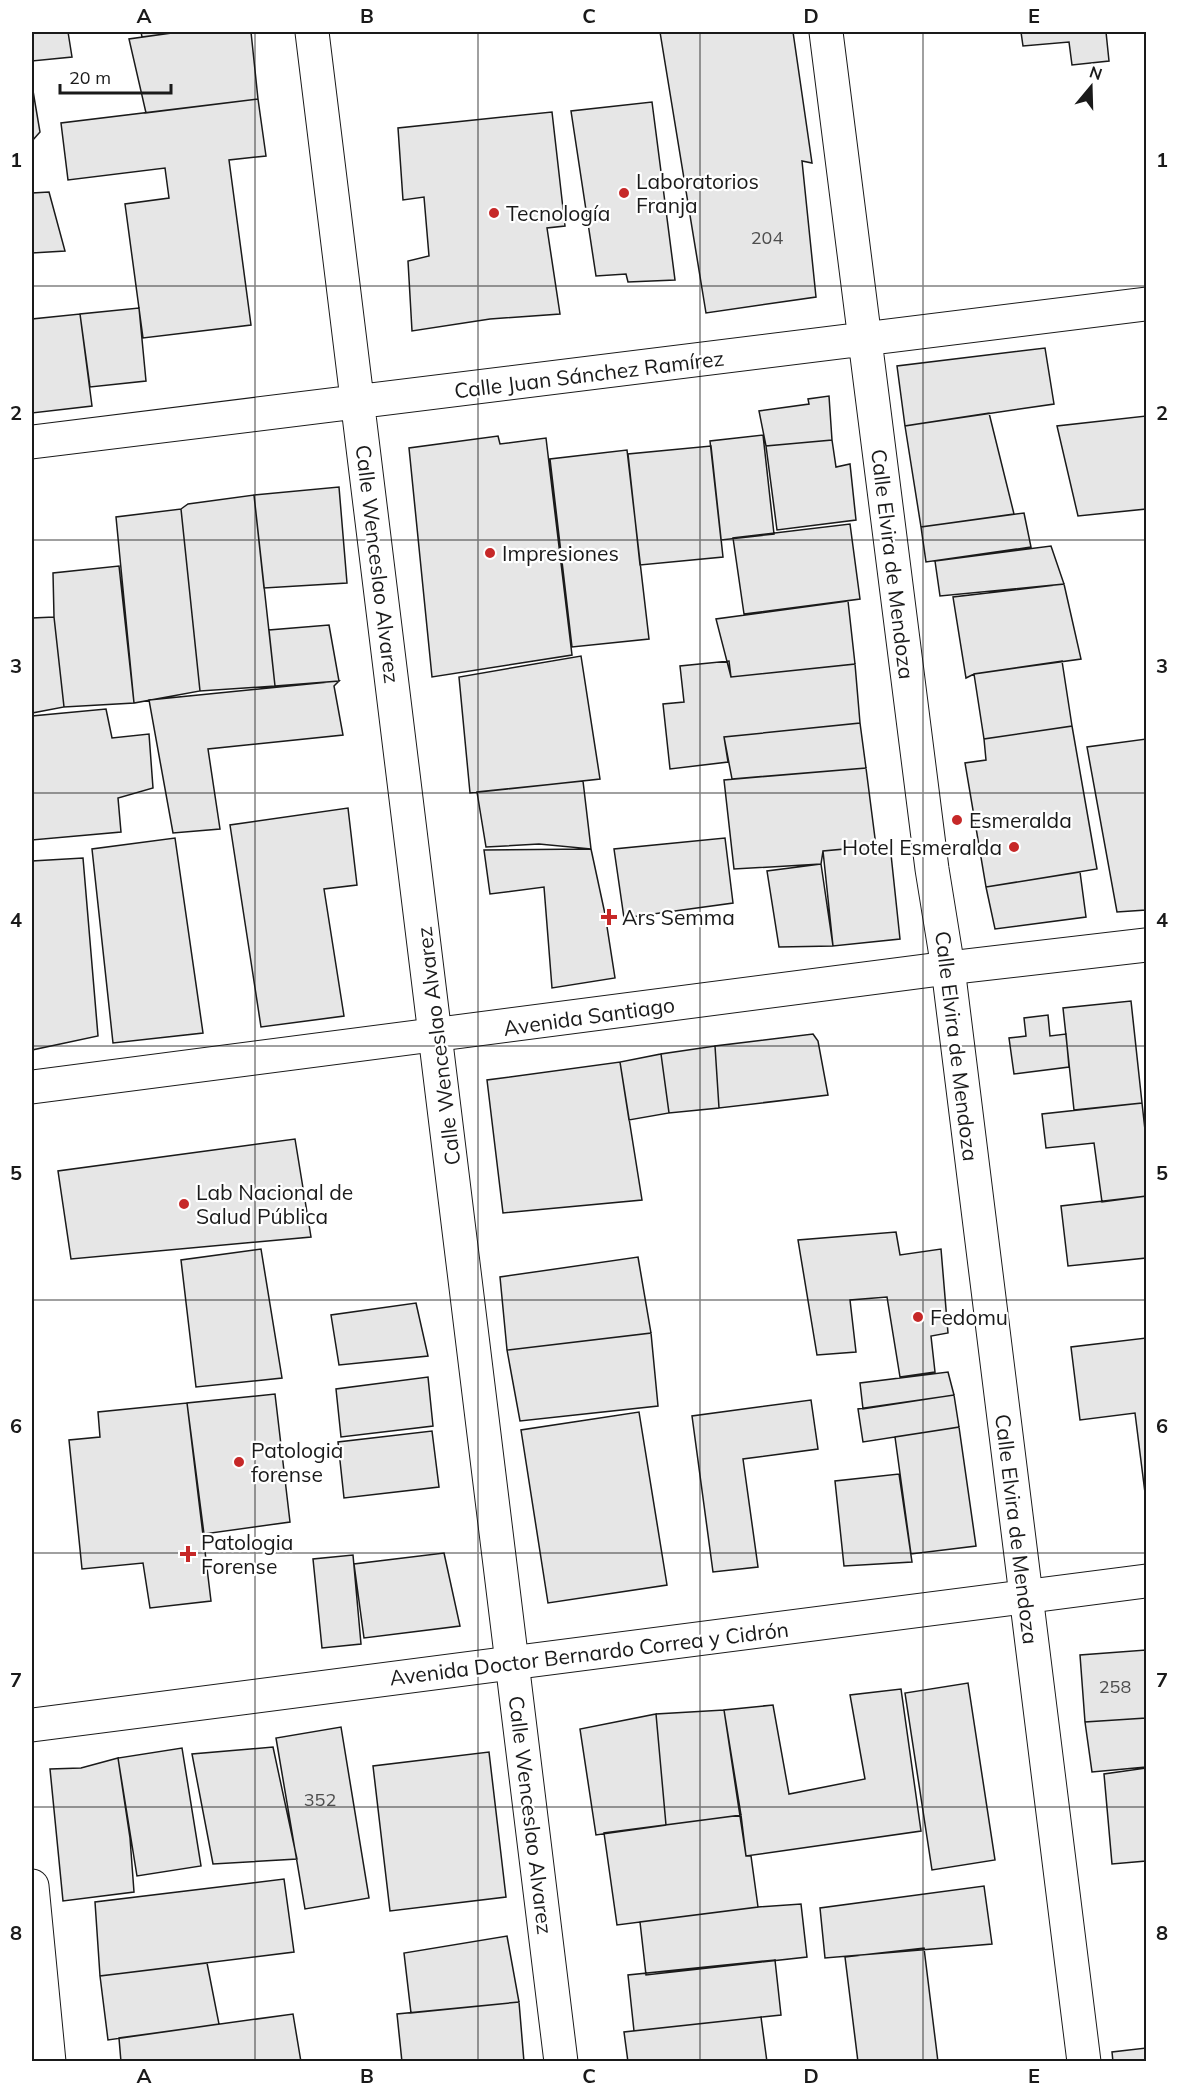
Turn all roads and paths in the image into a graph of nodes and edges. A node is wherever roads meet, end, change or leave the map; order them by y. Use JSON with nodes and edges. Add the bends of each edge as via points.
{"nodes":[{"id":1,"x":312,"y":32,"type":"edge"},
{"id":2,"x":825,"y":32,"type":"edge"},
{"id":3,"x":1146,"y":304,"type":"edge"},
{"id":4,"x":865,"y":341,"type":"junction"},
{"id":5,"x":357,"y":402,"type":"junction"},
{"id":6,"x":32,"y":442,"type":"edge"},
{"id":7,"x":1146,"y":945,"type":"edge"},
{"id":8,"x":948,"y":968,"type":"junction"},
{"id":9,"x":436,"y":1036,"type":"junction"},
{"id":10,"x":32,"y":1087,"type":"edge"},
{"id":11,"x":1146,"y":1581,"type":"edge"},
{"id":12,"x":1025,"y":1597,"type":"junction"},
{"id":13,"x":512,"y":1663,"type":"junction"},
{"id":14,"x":32,"y":1725,"type":"edge"},
{"id":15,"x":32,"y":1886,"type":"edge"},
{"id":16,"x":49,"y":2061,"type":"edge"},
{"id":17,"x":561,"y":2061,"type":"edge"},
{"id":18,"x":1084,"y":2061,"type":"edge"}],
"edges":[{"from":1,"to":5,"type":"street","name":"Calle Wenceslao Alvarez"},
{"from":2,"to":4,"type":"street","name":"Calle Elvira de Mendoza"},
{"from":3,"to":4,"type":"street","name":"Calle Juan Sánchez Ramírez"},
{"from":4,"to":5,"type":"street","name":"Calle Juan Sánchez Ramírez"},
{"from":4,"to":8,"type":"street","name":"Calle Elvira de Mendoza"},
{"from":5,"to":6,"type":"street","name":"Calle Juan Sánchez Ramírez"},
{"from":5,"to":9,"type":"street","name":"Calle Wenceslao Alvarez"},
{"from":7,"to":8,"type":"street","name":"Avenida Santiago"},
{"from":8,"to":9,"type":"street","name":"Avenida Santiago"},
{"from":8,"to":12,"type":"street","name":"Calle Elvira de Mendoza"},
{"from":9,"to":10,"type":"street","name":"Avenida Santiago"},
{"from":9,"to":13,"type":"street","name":"Calle Wenceslao Alvarez"},
{"from":11,"to":12,"type":"street","name":"Avenida Doctor Bernardo Correa y Cidrón"},
{"from":12,"to":13,"type":"street","name":"Avenida Doctor Bernardo Correa y Cidrón"},
{"from":12,"to":18,"type":"street","name":"Calle Elvira de Mendoza"},
{"from":13,"to":14,"type":"street","name":"Avenida Doctor Bernardo Correa y Cidrón"},
{"from":13,"to":17,"type":"street","name":"Calle Wenceslao Alvarez"},
{"from":15,"to":16,"type":"street"}]}
